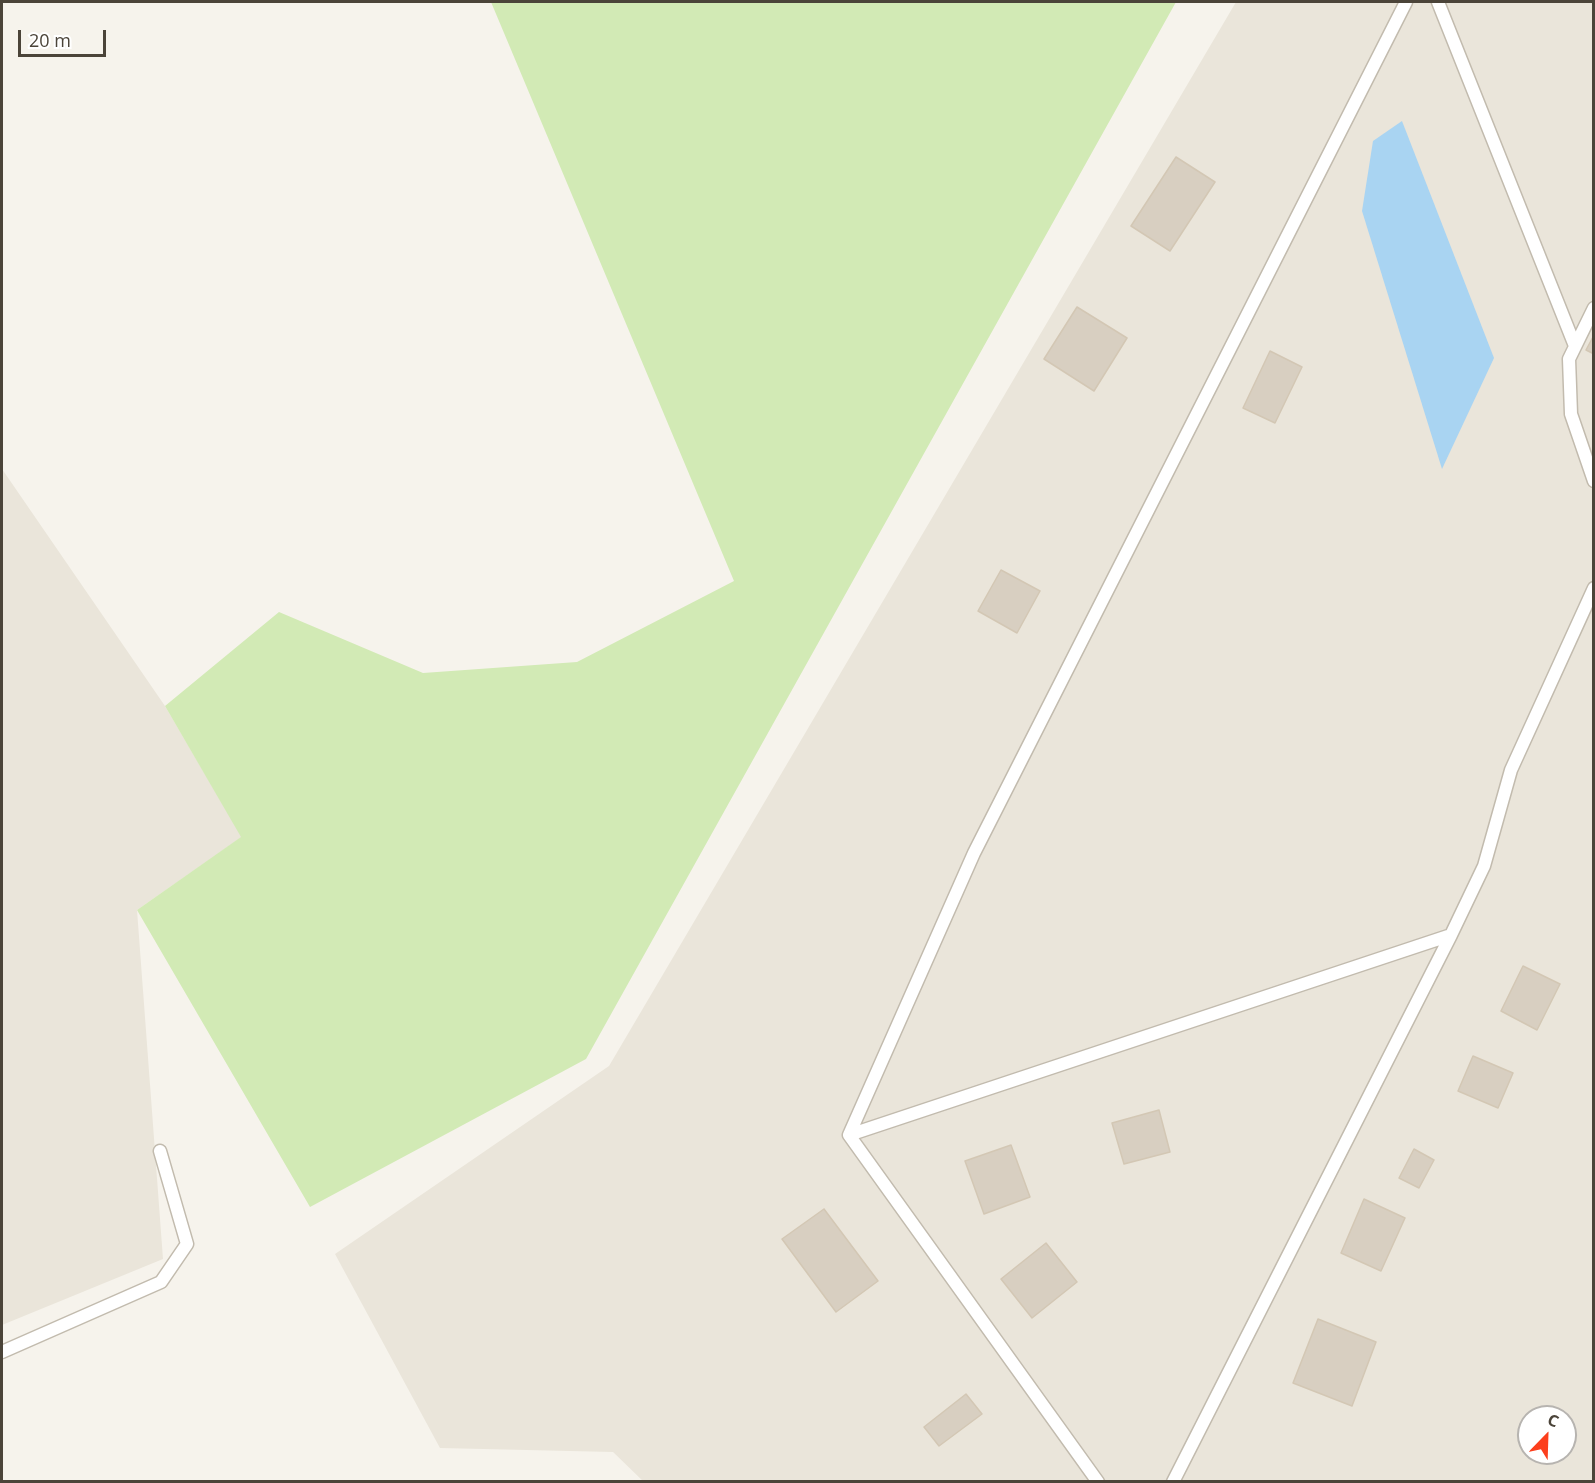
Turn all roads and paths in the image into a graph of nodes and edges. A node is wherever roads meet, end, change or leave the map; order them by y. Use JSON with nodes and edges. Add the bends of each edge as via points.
{"nodes":[{"id":1,"x":1406,"y":2,"type":"edge"},
{"id":2,"x":1438,"y":2,"type":"edge"},
{"id":3,"x":1593,"y":308,"type":"edge"},
{"id":4,"x":1575,"y":346,"type":"junction"},
{"id":5,"x":1593,"y":481,"type":"edge"},
{"id":6,"x":1593,"y":588,"type":"edge"},
{"id":7,"x":1451,"y":935,"type":"junction"},
{"id":8,"x":849,"y":1135,"type":"junction"},
{"id":9,"x":160,"y":1151,"type":"dead end"},
{"id":10,"x":2,"y":1352,"type":"edge"},
{"id":11,"x":1098,"y":1482,"type":"edge"},
{"id":12,"x":1173,"y":1482,"type":"edge"}],
"edges":[{"from":1,"to":8,"type":"lane","via":[[974,853]]},
{"from":2,"to":4,"type":"lane"},
{"from":3,"to":4,"type":"lane"},
{"from":4,"to":5,"type":"lane","via":[[1569,359],[1571,414]]},
{"from":6,"to":7,"type":"lane","via":[[1511,770],[1484,866]]},
{"from":7,"to":8,"type":"lane"},
{"from":7,"to":12,"type":"lane"},
{"from":8,"to":11,"type":"lane"},
{"from":9,"to":10,"type":"lane","via":[[187,1244],[161,1282]]}]}
